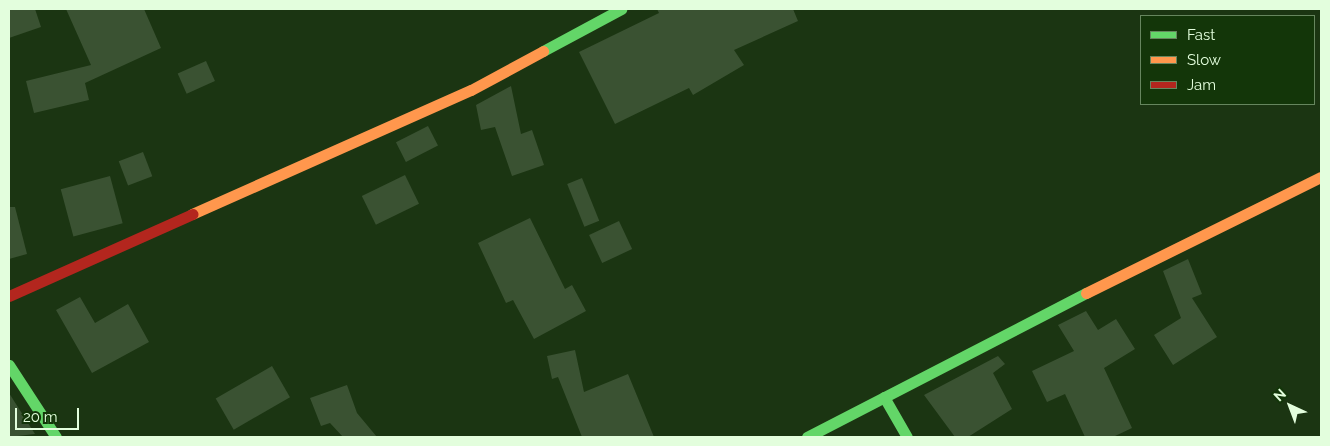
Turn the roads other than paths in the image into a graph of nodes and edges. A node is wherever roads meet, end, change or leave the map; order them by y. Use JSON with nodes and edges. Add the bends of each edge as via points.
{"nodes":[{"id":1,"x":621,"y":9,"type":"edge"},
{"id":2,"x":1321,"y":177,"type":"edge"},
{"id":3,"x":9,"y":296,"type":"edge"},
{"id":4,"x":9,"y":365,"type":"edge"},
{"id":5,"x":884,"y":397,"type":"junction"},
{"id":6,"x":56,"y":437,"type":"edge"},
{"id":7,"x":807,"y":437,"type":"edge"},
{"id":8,"x":907,"y":437,"type":"edge"}],
"edges":[{"from":1,"to":3,"type":"street","via":[[471,90]]},
{"from":2,"to":5,"type":"street"},
{"from":4,"to":6,"type":"street"},
{"from":5,"to":7,"type":"street"},
{"from":5,"to":8,"type":"street"}]}
